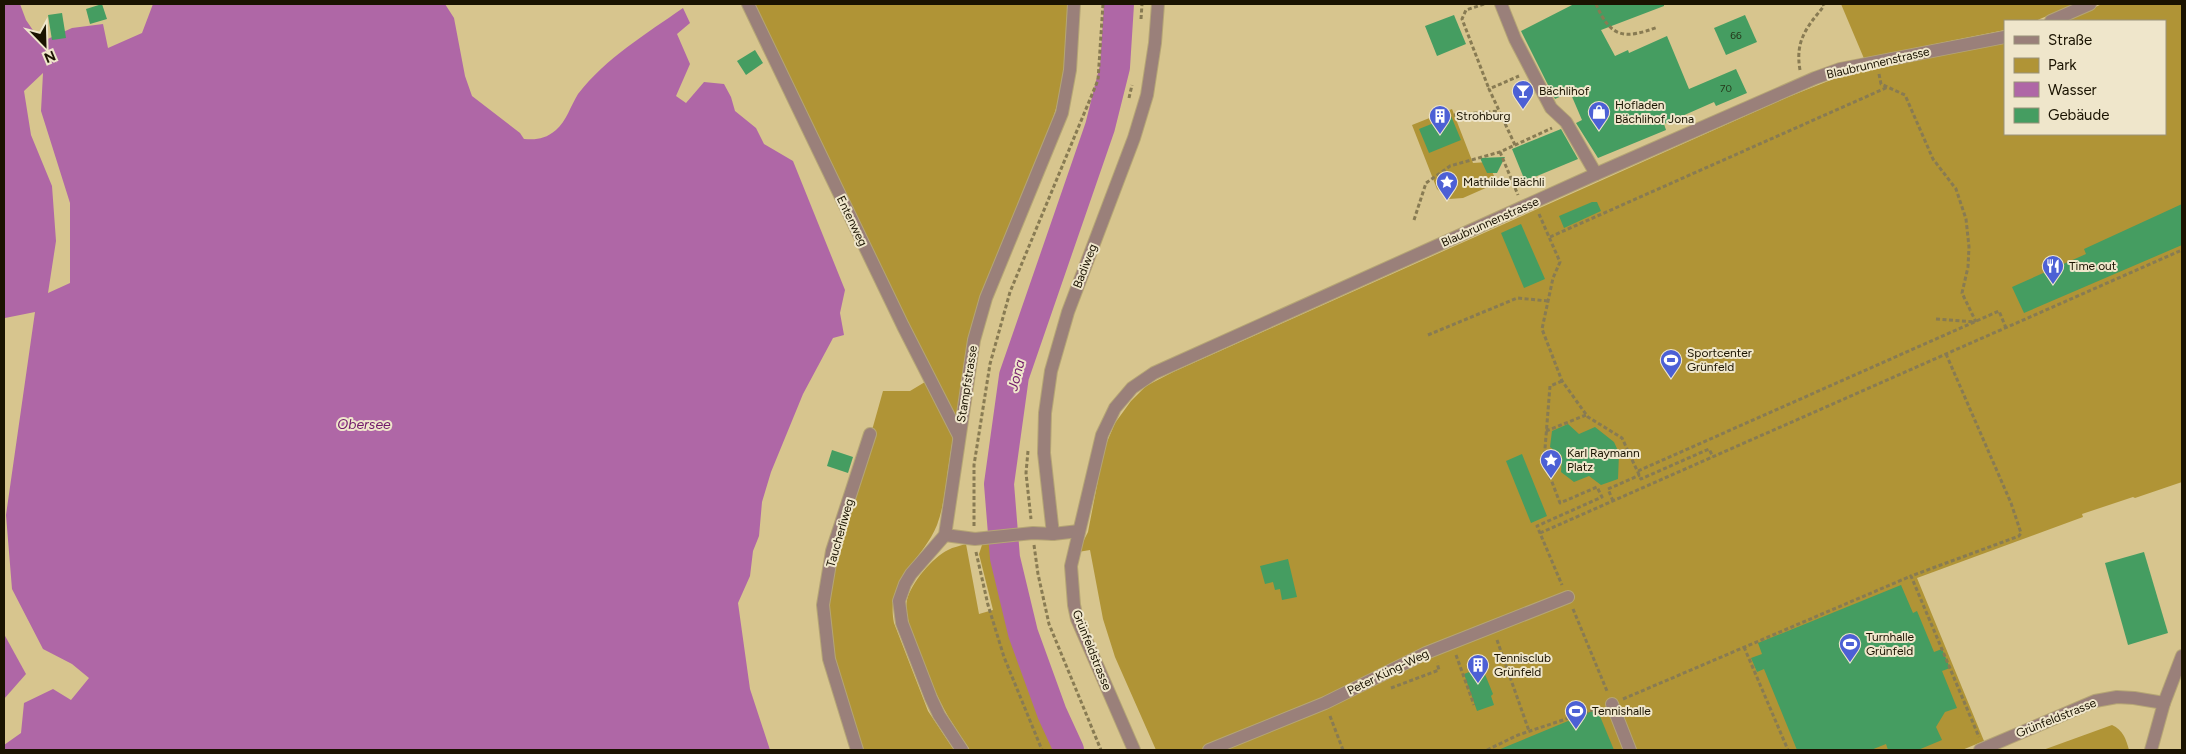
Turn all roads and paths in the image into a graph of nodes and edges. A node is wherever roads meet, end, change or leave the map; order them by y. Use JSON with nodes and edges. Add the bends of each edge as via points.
{"nodes":[{"id":1,"x":748,"y":4,"type":"edge"},
{"id":2,"x":1074,"y":4,"type":"edge"},
{"id":3,"x":1103,"y":4,"type":"edge"},
{"id":4,"x":1158,"y":4,"type":"edge"},
{"id":5,"x":1484,"y":4,"type":"edge"},
{"id":6,"x":1501,"y":4,"type":"edge"},
{"id":7,"x":1596,"y":4,"type":"edge"},
{"id":8,"x":1823,"y":4,"type":"edge"},
{"id":9,"x":2090,"y":4,"type":"edge"},
{"id":10,"x":2053,"y":20,"type":"edge"},
{"id":11,"x":1658,"y":27,"type":"dead end"},
{"id":12,"x":2004,"y":37,"type":"edge"},
{"id":13,"x":1877,"y":62,"type":"junction"},
{"id":14,"x":1532,"y":70,"type":"junction"},
{"id":15,"x":1805,"y":82,"type":"junction"},
{"id":16,"x":1888,"y":87,"type":"junction"},
{"id":17,"x":1489,"y":89,"type":"junction"},
{"id":18,"x":1499,"y":111,"type":"junction"},
{"id":19,"x":1454,"y":115,"type":"dead end"},
{"id":20,"x":1566,"y":122,"type":"junction"},
{"id":21,"x":1515,"y":145,"type":"junction"},
{"id":22,"x":1500,"y":152,"type":"junction"},
{"id":23,"x":1596,"y":174,"type":"junction"},
{"id":24,"x":1529,"y":204,"type":"junction"},
{"id":25,"x":1414,"y":220,"type":"dead end"},
{"id":26,"x":1550,"y":238,"type":"junction"},
{"id":27,"x":2182,"y":250,"type":"edge"},
{"id":28,"x":1548,"y":301,"type":"junction"},
{"id":29,"x":1936,"y":319,"type":"dead end"},
{"id":30,"x":1976,"y":322,"type":"junction"},
{"id":31,"x":2006,"y":328,"type":"junction"},
{"id":32,"x":1428,"y":335,"type":"dead end"},
{"id":33,"x":1946,"y":354,"type":"junction"},
{"id":34,"x":1562,"y":381,"type":"junction"},
{"id":35,"x":1586,"y":415,"type":"junction"},
{"id":36,"x":1546,"y":431,"type":"junction"},
{"id":37,"x":870,"y":434,"type":"dead end"},
{"id":38,"x":959,"y":436,"type":"junction"},
{"id":39,"x":1713,"y":457,"type":"junction"},
{"id":40,"x":1638,"y":471,"type":"junction"},
{"id":41,"x":1640,"y":476,"type":"junction"},
{"id":42,"x":1613,"y":501,"type":"junction"},
{"id":43,"x":1079,"y":531,"type":"junction"},
{"id":44,"x":1030,"y":533,"type":"junction"},
{"id":45,"x":1540,"y":533,"type":"junction"},
{"id":46,"x":1053,"y":534,"type":"junction"},
{"id":47,"x":945,"y":535,"type":"junction"},
{"id":48,"x":975,"y":539,"type":"junction"},
{"id":49,"x":1911,"y":576,"type":"junction"},
{"id":50,"x":1568,"y":597,"type":"junction"},
{"id":51,"x":1492,"y":627,"type":"junction"},
{"id":52,"x":1451,"y":643,"type":"junction"},
{"id":53,"x":1744,"y":647,"type":"junction"},
{"id":54,"x":2182,"y":656,"type":"edge"},
{"id":55,"x":1325,"y":703,"type":"junction"},
{"id":56,"x":1612,"y":704,"type":"junction"},
{"id":57,"x":2164,"y":704,"type":"junction"},
{"id":58,"x":1474,"y":705,"type":"dead end"},
{"id":59,"x":1529,"y":731,"type":"junction"},
{"id":60,"x":858,"y":750,"type":"edge"},
{"id":61,"x":962,"y":750,"type":"edge"},
{"id":62,"x":1042,"y":750,"type":"edge"},
{"id":63,"x":1101,"y":750,"type":"edge"},
{"id":64,"x":1134,"y":750,"type":"edge"},
{"id":65,"x":1209,"y":750,"type":"edge"},
{"id":66,"x":1342,"y":750,"type":"edge"},
{"id":67,"x":1487,"y":750,"type":"edge"},
{"id":68,"x":1630,"y":750,"type":"edge"},
{"id":69,"x":1788,"y":750,"type":"edge"},
{"id":70,"x":1982,"y":750,"type":"edge"},
{"id":71,"x":2152,"y":750,"type":"edge"}],
"edges":[{"from":1,"to":38,"type":"street","name":"Entenweg"},
{"from":2,"to":38,"type":"street","name":"Stampfstrasse","via":[[1070,70],[1062,113],[986,298],[974,340]]},
{"from":3,"to":48,"type":"path","via":[[1098,80],[1010,292],[990,364],[974,465]]},
{"from":4,"to":46,"type":"street","name":"Badiweg","via":[[1147,95],[1068,312],[1051,371],[1044,453]]},
{"from":5,"to":17,"type":"path","via":[[1466,10],[1462,19]]},
{"from":6,"to":14,"type":"street"},
{"from":7,"to":11,"type":"path","via":[[1606,23],[1623,35]]},
{"from":8,"to":15,"type":"path","via":[[1798,48]]},
{"from":9,"to":10,"type":"street"},
{"from":12,"to":13,"type":"street","name":"Blaubrunnenstrasse"},
{"from":13,"to":15,"type":"street","name":"Blaubrunnenstrasse","via":[[1840,69]]},
{"from":13,"to":16,"type":"path","via":[[1881,84]]},
{"from":14,"to":17,"type":"path"},
{"from":14,"to":20,"type":"street","via":[[1551,108]]},
{"from":15,"to":23,"type":"street","name":"Blaubrunnenstrasse"},
{"from":16,"to":26,"type":"path"},
{"from":16,"to":30,"type":"path","via":[[1905,95],[1933,159],[1956,189],[1962,203],[1969,247],[1962,294]]},
{"from":17,"to":18,"type":"path"},
{"from":18,"to":19,"type":"path"},
{"from":18,"to":21,"type":"path"},
{"from":20,"to":21,"type":"path"},
{"from":20,"to":23,"type":"street"},
{"from":21,"to":22,"type":"path"},
{"from":22,"to":24,"type":"path"},
{"from":22,"to":25,"type":"path","via":[[1450,166],[1426,183]]},
{"from":23,"to":24,"type":"street","name":"Blaubrunnenstrasse"},
{"from":24,"to":26,"type":"path"},
{"from":24,"to":43,"type":"street","name":"Blaubrunnenstrasse","via":[[1154,373],[1132,388],[1115,408],[1102,435]]},
{"from":26,"to":28,"type":"path","via":[[1560,262]]},
{"from":27,"to":31,"type":"path"},
{"from":28,"to":32,"type":"path","via":[[1517,298]]},
{"from":28,"to":34,"type":"path","via":[[1542,328]]},
{"from":29,"to":30,"type":"path"},
{"from":30,"to":31,"type":"path","via":[[1999,312]]},
{"from":30,"to":40,"type":"path"},
{"from":31,"to":33,"type":"path"},
{"from":33,"to":39,"type":"path"},
{"from":33,"to":49,"type":"path","via":[[2021,532],[2019,536]]},
{"from":34,"to":35,"type":"path"},
{"from":34,"to":36,"type":"path","via":[[1550,386]]},
{"from":35,"to":36,"type":"path"},
{"from":35,"to":40,"type":"path","via":[[1622,438]]},
{"from":36,"to":45,"type":"path","via":[[1544,461],[1560,503],[1597,487],[1602,497],[1537,526]]},
{"from":37,"to":60,"type":"street","name":"Taucherliweg","via":[[832,551],[823,605],[829,659]]},
{"from":38,"to":47,"type":"street","name":"Stampfstrasse"},
{"from":39,"to":41,"type":"path","via":[[1709,449],[1641,479]]},
{"from":39,"to":42,"type":"path"},
{"from":40,"to":41,"type":"path"},
{"from":41,"to":42,"type":"path","via":[[1608,489]]},
{"from":42,"to":45,"type":"path"},
{"from":43,"to":46,"type":"street"},
{"from":43,"to":64,"type":"street","name":"Grünfeldstrasse","via":[[1071,566],[1077,619]]},
{"from":44,"to":46,"type":"street"},
{"from":44,"to":48,"type":"street"},
{"from":44,"to":63,"type":"path","via":[[1049,624]]},
{"from":45,"to":50,"type":"path"},
{"from":47,"to":48,"type":"street"},
{"from":47,"to":61,"type":"street","via":[[905,584],[900,608],[902,623],[931,698]]},
{"from":48,"to":62,"type":"path","via":[[988,605],[1004,657]]},
{"from":49,"to":53,"type":"path"},
{"from":49,"to":70,"type":"path"},
{"from":50,"to":51,"type":"street","name":"Peter Küng-Weg"},
{"from":50,"to":56,"type":"path"},
{"from":51,"to":52,"type":"street","name":"Peter Küng-Weg"},
{"from":51,"to":59,"type":"path"},
{"from":52,"to":55,"type":"street","name":"Peter Küng-Weg"},
{"from":52,"to":58,"type":"path"},
{"from":53,"to":56,"type":"path"},
{"from":53,"to":69,"type":"path"},
{"from":54,"to":57,"type":"street"},
{"from":55,"to":65,"type":"street","name":"Peter Küng-Weg"},
{"from":55,"to":66,"type":"path"},
{"from":56,"to":59,"type":"path"},
{"from":56,"to":68,"type":"street"},
{"from":57,"to":70,"type":"street","name":"Grünfeldstrasse","via":[[2117,697],[2095,701]]},
{"from":57,"to":71,"type":"street"},
{"from":59,"to":67,"type":"path"}]}
